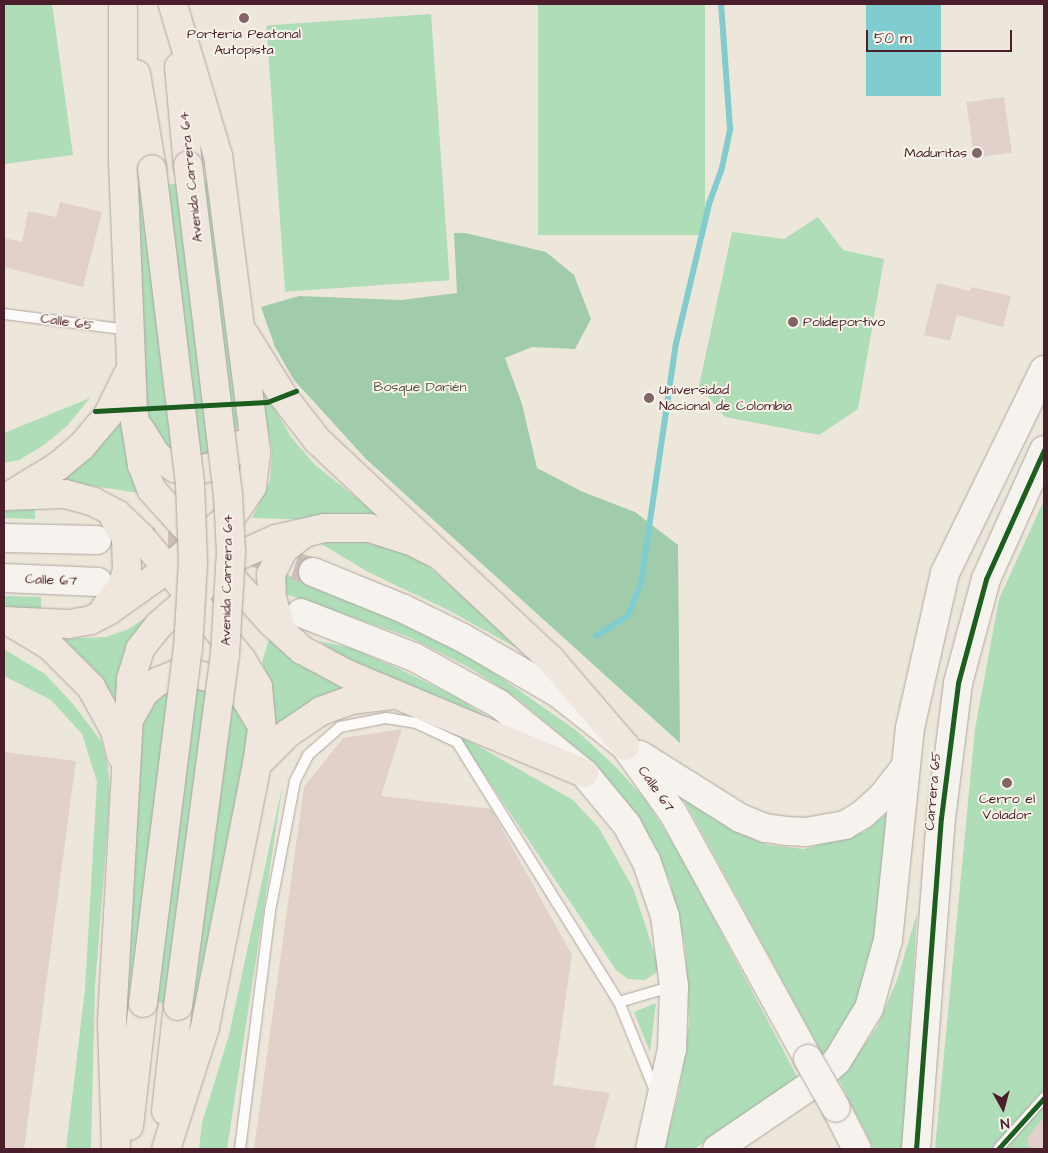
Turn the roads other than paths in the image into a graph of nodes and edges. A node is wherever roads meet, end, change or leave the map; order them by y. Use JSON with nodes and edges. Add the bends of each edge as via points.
{"nodes":[{"id":1,"x":173,"y":5,"type":"edge"},
{"id":2,"x":123,"y":6,"type":"edge"},
{"id":3,"x":4,"y":314,"type":"edge"},
{"id":4,"x":239,"y":326,"type":"junction"},
{"id":5,"x":130,"y":330,"type":"junction"},
{"id":6,"x":131,"y":365,"type":"junction"},
{"id":7,"x":1044,"y":370,"type":"edge"},
{"id":8,"x":251,"y":403,"type":"junction"},
{"id":9,"x":132,"y":409,"type":"junction"},
{"id":10,"x":1044,"y":450,"type":"edge"},
{"id":11,"x":7,"y":496,"type":"edge"},
{"id":12,"x":104,"y":506,"type":"junction"},
{"id":13,"x":309,"y":531,"type":"junction"},
{"id":14,"x":4,"y":538,"type":"edge"},
{"id":15,"x":97,"y":540,"type":"tunnel mouth"},
{"id":16,"x":198,"y":543,"type":"junction"},
{"id":17,"x":433,"y":552,"type":"junction"},
{"id":18,"x":168,"y":569,"type":"junction"},
{"id":19,"x":222,"y":570,"type":"junction"},
{"id":20,"x":313,"y":572,"type":"tunnel mouth"},
{"id":21,"x":4,"y":578,"type":"edge"},
{"id":22,"x":98,"y":582,"type":"dead end"},
{"id":23,"x":191,"y":597,"type":"junction"},
{"id":24,"x":301,"y":613,"type":"dead end"},
{"id":25,"x":91,"y":620,"type":"junction"},
{"id":26,"x":5,"y":621,"type":"edge"},
{"id":27,"x":286,"y":637,"type":"junction"},
{"id":28,"x":400,"y":695,"type":"junction"},
{"id":29,"x":129,"y":720,"type":"junction"},
{"id":30,"x":262,"y":729,"type":"junction"},
{"id":31,"x":625,"y":746,"type":"junction"},
{"id":32,"x":257,"y":764,"type":"junction"},
{"id":33,"x":904,"y":769,"type":"junction"},
{"id":34,"x":584,"y":773,"type":"junction"},
{"id":35,"x":126,"y":779,"type":"junction"},
{"id":36,"x":674,"y":986,"type":"junction"},
{"id":37,"x":619,"y":1002,"type":"junction"},
{"id":38,"x":1044,"y":1098,"type":"edge"},
{"id":39,"x":660,"y":1104,"type":"junction"},
{"id":40,"x":116,"y":1149,"type":"edge"},
{"id":41,"x":126,"y":1149,"type":"edge"},
{"id":42,"x":161,"y":1149,"type":"edge"},
{"id":43,"x":166,"y":1149,"type":"edge"},
{"id":44,"x":240,"y":1149,"type":"edge"},
{"id":45,"x":650,"y":1149,"type":"edge"},
{"id":46,"x":717,"y":1149,"type":"edge"},
{"id":47,"x":857,"y":1149,"type":"edge"},
{"id":48,"x":916,"y":1149,"type":"edge"},
{"id":49,"x":998,"y":1149,"type":"edge"}],
"edges":[{"from":1,"to":4,"type":"main road","via":[[218,156]]},
{"from":1,"to":42,"type":"main road","name":"Avenida Carrera 64","bridge":true,"via":[[188,165],[228,495],[231,552],[225,655]]},
{"from":2,"to":5,"type":"main road","via":[[123,161]]},
{"from":2,"to":41,"type":"main road","bridge":true,"via":[[152,169],[190,483],[194,562],[188,649]]},
{"from":3,"to":5,"type":"lane","name":"Calle 65"},
{"from":4,"to":8,"type":"main road"},
{"from":4,"to":17,"type":"main road","via":[[283,396],[317,440]]},
{"from":5,"to":6,"type":"main road"},
{"from":6,"to":9,"type":"main road"},
{"from":6,"to":11,"type":"main road","via":[[115,404],[96,431],[58,466]]},
{"from":7,"to":33,"type":"main road","via":[[946,573],[918,689]]},
{"from":8,"to":9,"type":"main road","via":[[242,440],[233,455],[209,470],[194,471],[175,468],[157,456],[144,438]]},
{"from":8,"to":16,"type":"main road","via":[[256,452],[252,487],[235,512]]},
{"from":9,"to":16,"type":"main road","via":[[142,465],[151,489]]},
{"from":10,"to":48,"type":"main road","name":"Carrera 65","via":[[986,579],[958,683],[941,818]]},
{"from":11,"to":12,"type":"main road","via":[[65,494]]},
{"from":12,"to":18,"type":"main road","via":[[130,526]]},
{"from":12,"to":25,"type":"main road","via":[[126,537],[127,570],[113,599]]},
{"from":13,"to":17,"type":"main road","via":[[369,528],[411,541]]},
{"from":13,"to":19,"type":"main road","via":[[255,546]]},
{"from":13,"to":27,"type":"main road","via":[[284,549],[271,574],[273,606]]},
{"from":14,"to":15,"type":"main road"},
{"from":16,"to":18,"type":"main road"},
{"from":16,"to":19,"type":"main road"},
{"from":17,"to":31,"type":"main road","via":[[552,661]]},
{"from":18,"to":23,"type":"main road"},
{"from":18,"to":25,"type":"main road","via":[[124,602]]},
{"from":19,"to":23,"type":"main road"},
{"from":19,"to":27,"type":"main road"},
{"from":20,"to":31,"type":"main road","name":"Calle 67","via":[[404,609],[463,638],[558,693]]},
{"from":21,"to":22,"type":"main road","name":"Calle 67"},
{"from":23,"to":29,"type":"main road","via":[[159,626],[140,649],[131,678]]},
{"from":23,"to":30,"type":"main road","via":[[252,674],[259,696]]},
{"from":24,"to":34,"type":"main road","via":[[414,657],[458,679],[499,704]]},
{"from":25,"to":26,"type":"main road","via":[[61,624]]},
{"from":26,"to":35,"type":"main road","via":[[50,646],[91,687],[115,731]]},
{"from":27,"to":28,"type":"main road","via":[[324,664]]},
{"from":28,"to":32,"type":"main road","via":[[352,700],[321,711],[287,734]]},
{"from":28,"to":34,"type":"main road"},
{"from":29,"to":30,"type":"main road","via":[[144,693],[157,682],[177,674],[195,674],[230,683],[255,711]]},
{"from":29,"to":35,"type":"main road"},
{"from":30,"to":32,"type":"main road"},
{"from":31,"to":33,"type":"main road","via":[[740,818],[786,832],[845,825],[881,798]]},
{"from":31,"to":47,"type":"main road","name":"Calle 67","bridge":true,"via":[[673,813]]},
{"from":32,"to":43,"type":"main road","via":[[205,1027]]},
{"from":33,"to":46,"type":"main road","via":[[888,940],[870,1008],[837,1061],[811,1085]]},
{"from":34,"to":36,"type":"main road","via":[[627,824],[646,860],[665,916]]},
{"from":35,"to":40,"type":"main road","via":[[112,1021]]},
{"from":36,"to":37,"type":"lane"},
{"from":36,"to":39,"type":"main road","via":[[672,1049]]},
{"from":37,"to":39,"type":"lane"},
{"from":37,"to":44,"type":"lane","via":[[457,742],[416,722],[386,718],[340,726],[308,755],[295,781],[287,808],[270,911]]},
{"from":38,"to":49,"type":"lane"},
{"from":39,"to":45,"type":"main road"}]}
